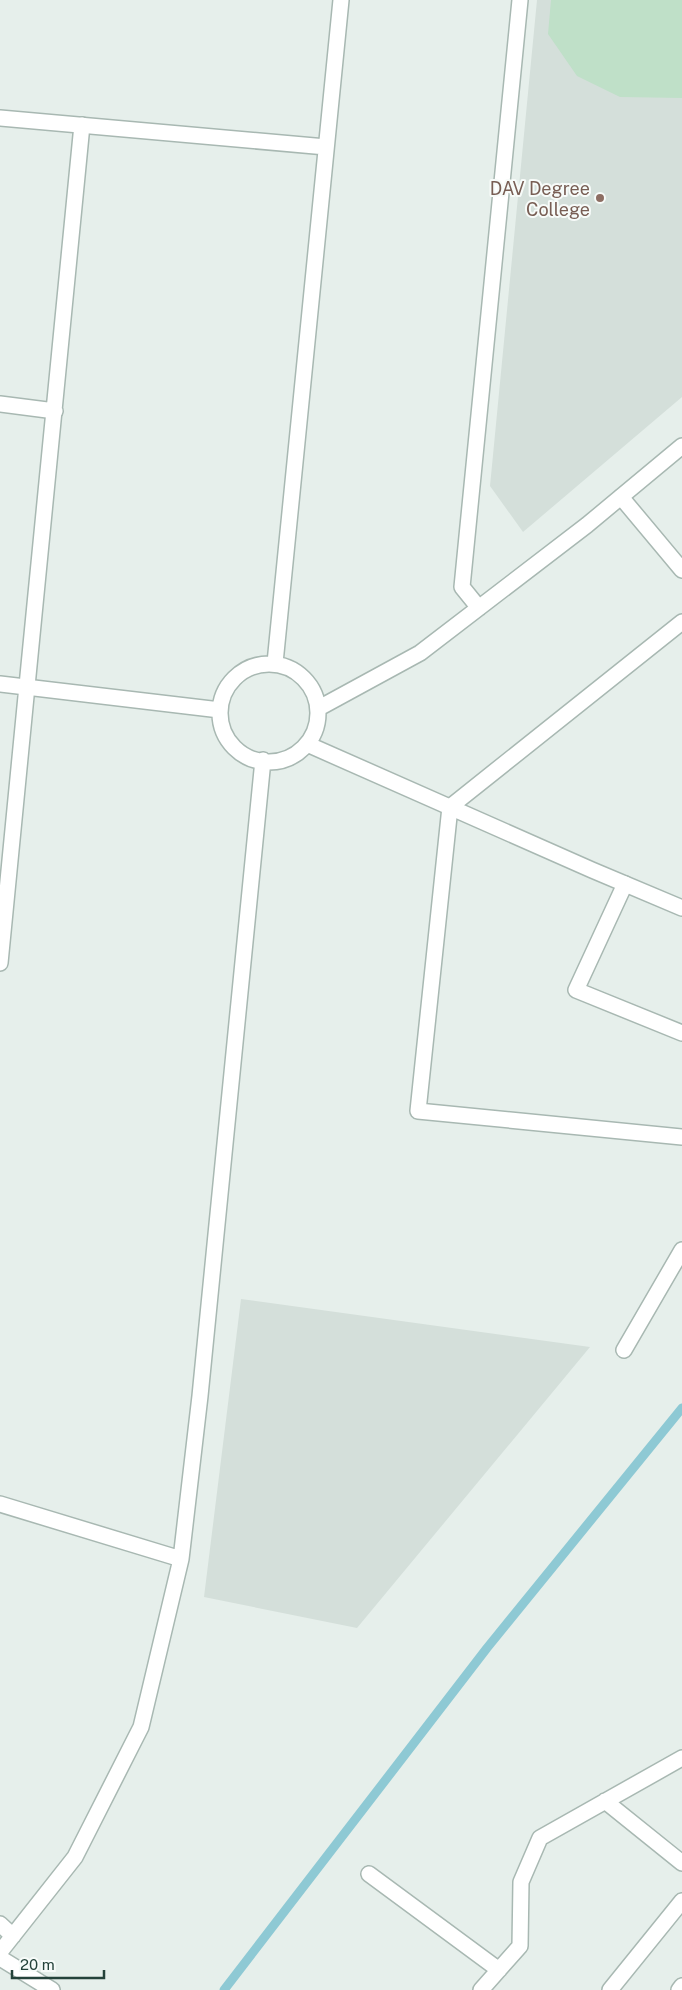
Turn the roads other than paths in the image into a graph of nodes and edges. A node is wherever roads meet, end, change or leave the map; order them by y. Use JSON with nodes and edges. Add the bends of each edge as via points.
{"nodes":[{"id":1,"x":341,"y":0,"type":"edge"},
{"id":2,"x":520,"y":0,"type":"edge"},
{"id":3,"x":0,"y":118,"type":"edge"},
{"id":4,"x":82,"y":125,"type":"junction"},
{"id":5,"x":326,"y":147,"type":"junction"},
{"id":6,"x":0,"y":404,"type":"edge"},
{"id":7,"x":54,"y":411,"type":"junction"},
{"id":8,"x":682,"y":446,"type":"edge"},
{"id":9,"x":621,"y":497,"type":"junction"},
{"id":10,"x":682,"y":570,"type":"edge"},
{"id":11,"x":479,"y":608,"type":"junction"},
{"id":12,"x":682,"y":622,"type":"edge"},
{"id":13,"x":275,"y":663,"type":"junction"},
{"id":14,"x":0,"y":684,"type":"edge"},
{"id":15,"x":28,"y":686,"type":"junction"},
{"id":16,"x":319,"y":708,"type":"junction"},
{"id":17,"x":220,"y":710,"type":"junction"},
{"id":18,"x":307,"y":744,"type":"junction"},
{"id":19,"x":263,"y":760,"type":"junction"},
{"id":20,"x":450,"y":807,"type":"junction"},
{"id":21,"x":625,"y":884,"type":"junction"},
{"id":22,"x":682,"y":908,"type":"edge"},
{"id":23,"x":1,"y":942,"type":"edge"},
{"id":24,"x":0,"y":963,"type":"edge"},
{"id":25,"x":682,"y":1033,"type":"edge"},
{"id":26,"x":682,"y":1137,"type":"edge"},
{"id":27,"x":682,"y":1250,"type":"edge"},
{"id":28,"x":624,"y":1350,"type":"dead end"},
{"id":29,"x":0,"y":1504,"type":"edge"},
{"id":30,"x":180,"y":1559,"type":"junction"},
{"id":31,"x":682,"y":1758,"type":"edge"},
{"id":32,"x":605,"y":1801,"type":"junction"},
{"id":33,"x":682,"y":1863,"type":"edge"},
{"id":34,"x":368,"y":1874,"type":"dead end"},
{"id":35,"x":682,"y":1902,"type":"edge"},
{"id":36,"x":0,"y":1924,"type":"edge"},
{"id":37,"x":13,"y":1936,"type":"junction"},
{"id":38,"x":0,"y":1952,"type":"edge"},
{"id":39,"x":0,"y":1958,"type":"edge"},
{"id":40,"x":499,"y":1970,"type":"junction"},
{"id":41,"x":682,"y":1986,"type":"edge"},
{"id":42,"x":52,"y":1990,"type":"edge"},
{"id":43,"x":481,"y":1990,"type":"edge"},
{"id":44,"x":610,"y":1990,"type":"edge"},
{"id":45,"x":678,"y":1990,"type":"edge"}],
"edges":[{"from":1,"to":5,"type":"street"},
{"from":2,"to":11,"type":"street","via":[[462,587]]},
{"from":3,"to":4,"type":"street"},
{"from":4,"to":5,"type":"street"},
{"from":4,"to":7,"type":"street"},
{"from":5,"to":13,"type":"street"},
{"from":6,"to":7,"type":"street"},
{"from":7,"to":15,"type":"street"},
{"from":8,"to":9,"type":"street"},
{"from":9,"to":10,"type":"street"},
{"from":9,"to":11,"type":"street"},
{"from":11,"to":16,"type":"street","via":[[420,653]]},
{"from":12,"to":20,"type":"street"},
{"from":13,"to":16,"type":"street","via":[[300,674],[312,687]]},
{"from":13,"to":17,"type":"street","via":[[246,669],[231,682]]},
{"from":14,"to":15,"type":"street"},
{"from":15,"to":17,"type":"street"},
{"from":15,"to":23,"type":"street"},
{"from":16,"to":18,"type":"street","via":[[316,727]]},
{"from":17,"to":19,"type":"street","via":[[225,734],[238,751]]},
{"from":18,"to":19,"type":"street","via":[[294,755],[274,762]]},
{"from":18,"to":20,"type":"street"},
{"from":19,"to":30,"type":"street","via":[[200,1396]]},
{"from":20,"to":21,"type":"street"},
{"from":20,"to":26,"type":"street","via":[[418,1111]]},
{"from":21,"to":22,"type":"street"},
{"from":21,"to":25,"type":"street","via":[[576,990]]},
{"from":23,"to":24,"type":"street"},
{"from":27,"to":28,"type":"street"},
{"from":29,"to":30,"type":"street"},
{"from":30,"to":37,"type":"street","via":[[141,1728],[75,1858]]},
{"from":31,"to":32,"type":"street"},
{"from":32,"to":33,"type":"street"},
{"from":32,"to":40,"type":"street","via":[[540,1838],[521,1882],[520,1946]]},
{"from":34,"to":40,"type":"street"},
{"from":35,"to":44,"type":"street"},
{"from":36,"to":37,"type":"street"},
{"from":37,"to":38,"type":"street"},
{"from":39,"to":42,"type":"street"},
{"from":40,"to":43,"type":"street"},
{"from":41,"to":45,"type":"street"}]}
